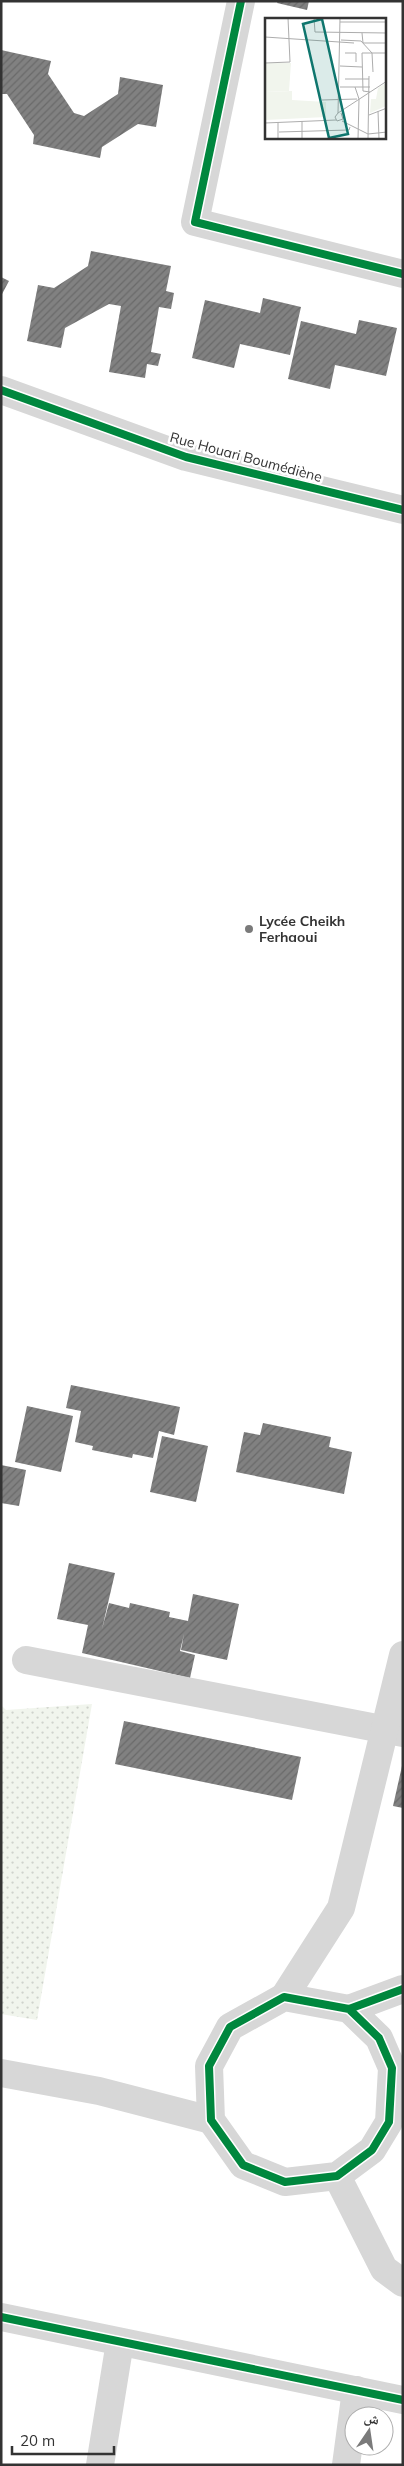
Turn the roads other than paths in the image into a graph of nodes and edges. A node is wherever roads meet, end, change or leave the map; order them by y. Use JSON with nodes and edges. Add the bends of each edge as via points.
{"nodes":[{"id":1,"x":241,"y":1,"type":"edge"},
{"id":2,"x":403,"y":274,"type":"edge"},
{"id":3,"x":1,"y":390,"type":"edge"},
{"id":4,"x":403,"y":510,"type":"edge"},
{"id":5,"x":403,"y":1655,"type":"edge"},
{"id":6,"x":26,"y":1660,"type":"dead end"},
{"id":7,"x":394,"y":1731,"type":"edge"},
{"id":8,"x":403,"y":1989,"type":"edge"},
{"id":9,"x":284,"y":1997,"type":"junction"},
{"id":10,"x":348,"y":2009,"type":"junction"},
{"id":11,"x":1,"y":2073,"type":"edge"},
{"id":12,"x":211,"y":2120,"type":"junction"},
{"id":13,"x":337,"y":2176,"type":"junction"},
{"id":14,"x":403,"y":2283,"type":"edge"},
{"id":15,"x":1,"y":2317,"type":"edge"},
{"id":16,"x":120,"y":2342,"type":"junction"},
{"id":17,"x":356,"y":2390,"type":"junction"},
{"id":18,"x":403,"y":2400,"type":"edge"},
{"id":19,"x":100,"y":2465,"type":"edge"},
{"id":20,"x":346,"y":2465,"type":"edge"}],
"edges":[{"from":1,"to":2,"type":"street","via":[[196,222]]},
{"from":3,"to":4,"type":"street","name":"Rue Houari Boumédiène","via":[[186,457]]},
{"from":5,"to":7,"type":"street"},
{"from":6,"to":7,"type":"street"},
{"from":7,"to":9,"type":"street","via":[[341,1908]]},
{"from":8,"to":10,"type":"street"},
{"from":9,"to":10,"type":"street"},
{"from":9,"to":12,"type":"street","via":[[230,2027],[210,2066]]},
{"from":10,"to":13,"type":"street","via":[[379,2038],[392,2068],[389,2122],[372,2150]]},
{"from":11,"to":12,"type":"street","via":[[99,2090]]},
{"from":12,"to":13,"type":"street","via":[[243,2164],[285,2182]]},
{"from":13,"to":14,"type":"street","via":[[384,2269]]},
{"from":15,"to":16,"type":"street"},
{"from":16,"to":17,"type":"street"},
{"from":16,"to":19,"type":"street"},
{"from":17,"to":18,"type":"street"},
{"from":17,"to":20,"type":"street"}]}
